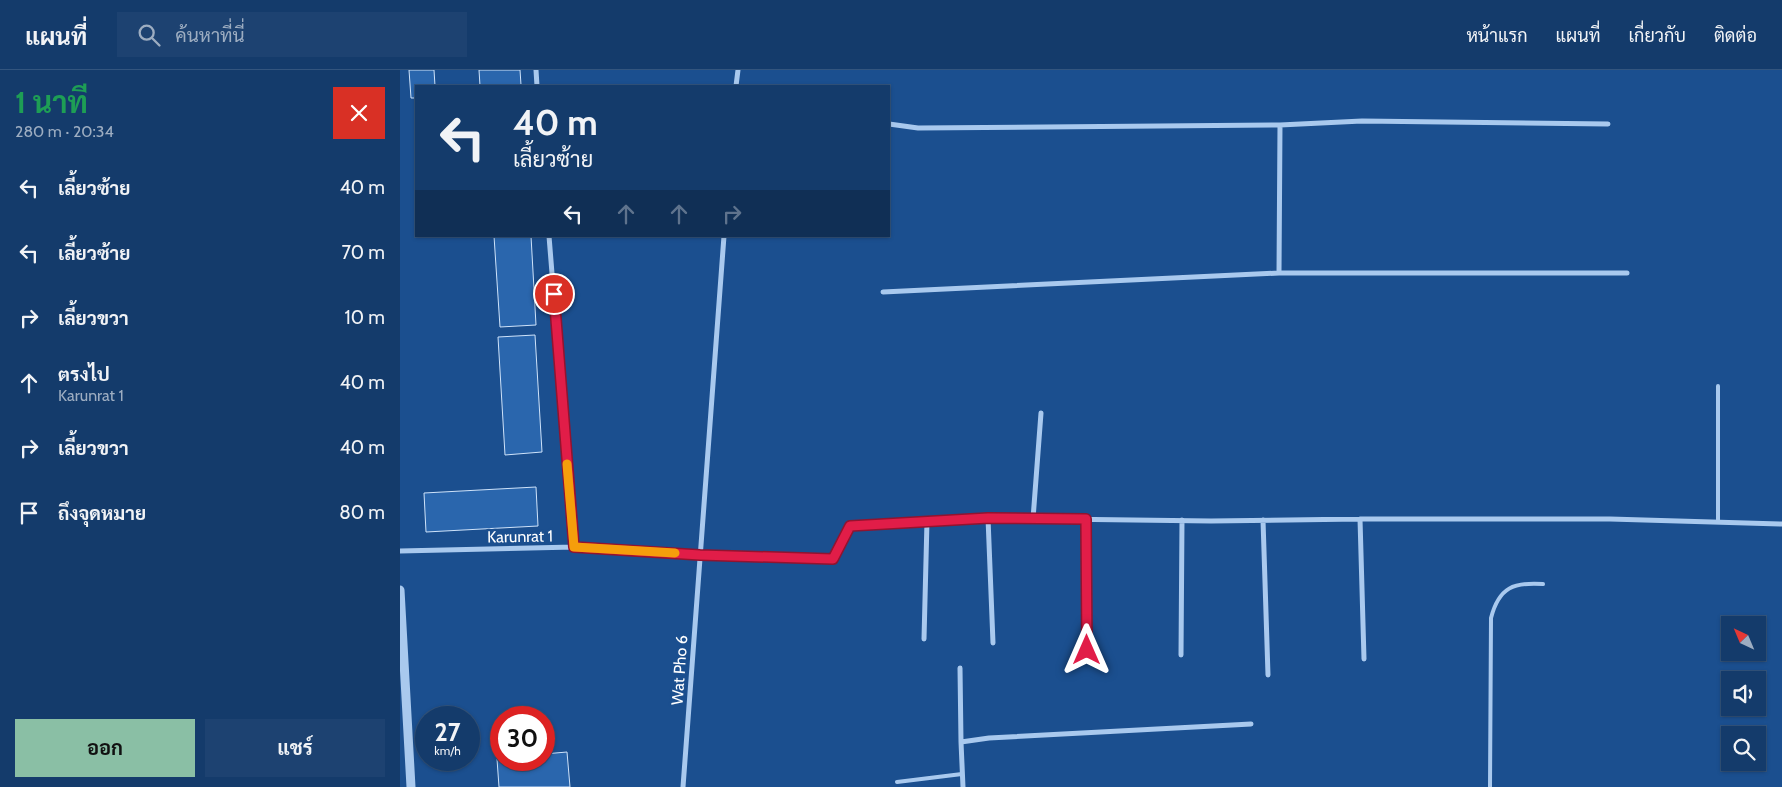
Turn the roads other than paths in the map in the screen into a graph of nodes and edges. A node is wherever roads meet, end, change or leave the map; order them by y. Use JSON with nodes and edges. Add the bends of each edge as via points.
{"nodes":[{"id":1,"x":536,"y":70,"type":"edge"},
{"id":2,"x":738,"y":70,"type":"edge"},
{"id":3,"x":537,"y":85,"type":"edge"},
{"id":4,"x":736,"y":85,"type":"edge"},
{"id":5,"x":890,"y":124,"type":"edge"},
{"id":6,"x":1608,"y":124,"type":"dead end"},
{"id":7,"x":1280,"y":125,"type":"junction"},
{"id":8,"x":549,"y":237,"type":"edge"},
{"id":9,"x":724,"y":237,"type":"edge"},
{"id":10,"x":1279,"y":273,"type":"junction"},
{"id":11,"x":1628,"y":273,"type":"dead end"},
{"id":12,"x":883,"y":292,"type":"dead end"},
{"id":13,"x":1718,"y":386,"type":"dead end"},
{"id":14,"x":1041,"y":413,"type":"dead end"},
{"id":15,"x":988,"y":518,"type":"junction"},
{"id":16,"x":1033,"y":518,"type":"junction"},
{"id":17,"x":1086,"y":519,"type":"junction"},
{"id":18,"x":1360,"y":519,"type":"junction"},
{"id":19,"x":1182,"y":520,"type":"junction"},
{"id":20,"x":1264,"y":520,"type":"junction"},
{"id":21,"x":927,"y":521,"type":"junction"},
{"id":22,"x":1718,"y":522,"type":"junction"},
{"id":23,"x":1782,"y":524,"type":"edge"},
{"id":24,"x":574,"y":547,"type":"junction"},
{"id":25,"x":400,"y":551,"type":"edge"},
{"id":26,"x":700,"y":555,"type":"junction"},
{"id":27,"x":1543,"y":584,"type":"dead end"},
{"id":28,"x":400,"y":590,"type":"edge"},
{"id":29,"x":924,"y":640,"type":"dead end"},
{"id":30,"x":993,"y":643,"type":"dead end"},
{"id":31,"x":1087,"y":650,"type":"dead end"},
{"id":32,"x":1182,"y":655,"type":"dead end"},
{"id":33,"x":1364,"y":659,"type":"dead end"},
{"id":34,"x":960,"y":668,"type":"dead end"},
{"id":35,"x":1268,"y":675,"type":"dead end"},
{"id":36,"x":1251,"y":724,"type":"dead end"},
{"id":37,"x":961,"y":742,"type":"junction"},
{"id":38,"x":404,"y":748,"type":"edge"},
{"id":39,"x":962,"y":774,"type":"junction"},
{"id":40,"x":898,"y":782,"type":"dead end"},
{"id":41,"x":411,"y":787,"type":"edge"},
{"id":42,"x":683,"y":787,"type":"edge"},
{"id":43,"x":963,"y":787,"type":"edge"},
{"id":44,"x":1490,"y":787,"type":"edge"}],
"edges":[{"from":1,"to":3,"type":"street"},
{"from":2,"to":4,"type":"street"},
{"from":5,"to":7,"type":"street","via":[[918,128]]},
{"from":6,"to":7,"type":"street","via":[[1362,122]]},
{"from":7,"to":10,"type":"street"},
{"from":8,"to":24,"type":"street"},
{"from":9,"to":26,"type":"street","name":"Wat Pho 6"},
{"from":10,"to":11,"type":"street"},
{"from":10,"to":12,"type":"street"},
{"from":13,"to":22,"type":"lane"},
{"from":14,"to":16,"type":"street"},
{"from":15,"to":16,"type":"street"},
{"from":15,"to":21,"type":"street"},
{"from":15,"to":30,"type":"street"},
{"from":16,"to":17,"type":"street"},
{"from":17,"to":19,"type":"street"},
{"from":17,"to":31,"type":"street"},
{"from":18,"to":20,"type":"street"},
{"from":18,"to":22,"type":"street"},
{"from":18,"to":33,"type":"street"},
{"from":19,"to":20,"type":"street"},
{"from":19,"to":32,"type":"street"},
{"from":20,"to":35,"type":"street"},
{"from":21,"to":26,"type":"street","name":"Karunrat 1","via":[[850,526],[833,559]]},
{"from":21,"to":29,"type":"street"},
{"from":22,"to":23,"type":"street"},
{"from":24,"to":25,"type":"street","name":"Karunrat 1"},
{"from":24,"to":26,"type":"street","name":"Karunrat 1"},
{"from":26,"to":42,"type":"street","name":"Wat Pho 6"},
{"from":27,"to":44,"type":"lane","via":[[1524,583],[1510,588],[1499,598],[1492,613]]},
{"from":28,"to":38,"type":"street"},
{"from":34,"to":37,"type":"street"},
{"from":36,"to":37,"type":"street"},
{"from":37,"to":39,"type":"street"},
{"from":38,"to":41,"type":"street"},
{"from":39,"to":40,"type":"lane"},
{"from":39,"to":43,"type":"street"}]}
